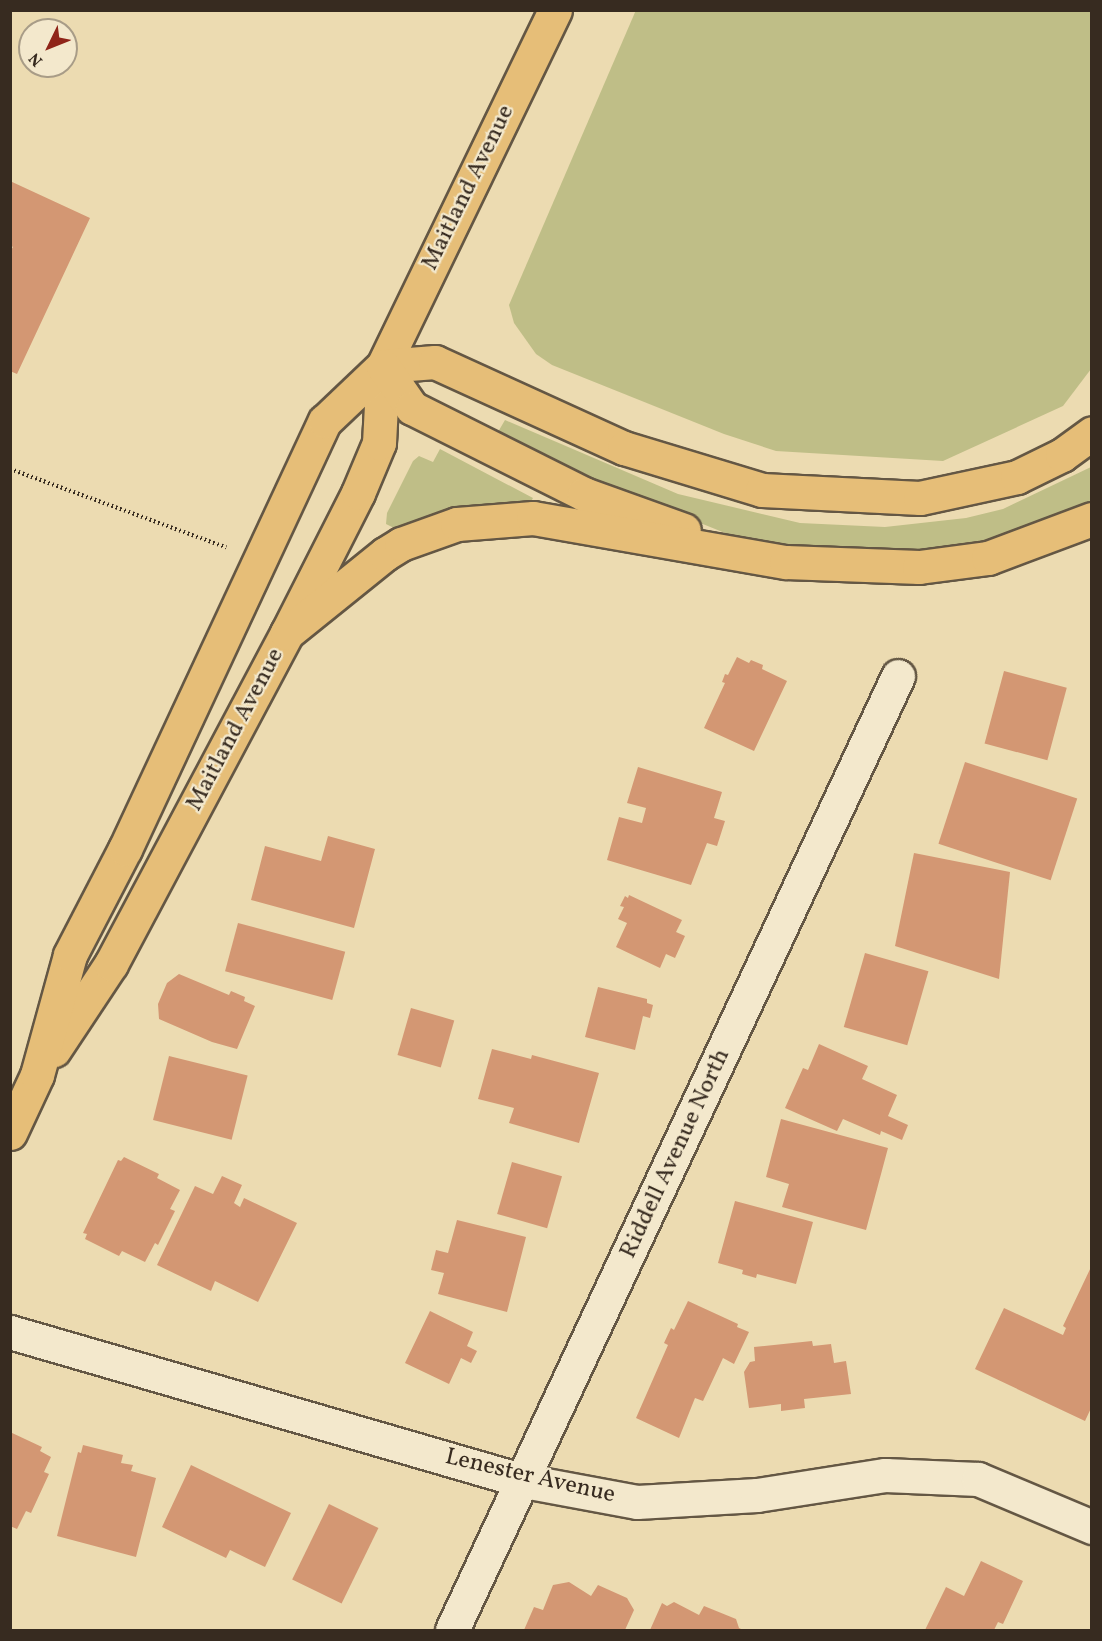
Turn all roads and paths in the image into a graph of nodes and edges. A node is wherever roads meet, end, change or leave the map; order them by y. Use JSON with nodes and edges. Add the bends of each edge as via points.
{"nodes":[{"id":1,"x":555,"y":10,"type":"edge"},
{"id":2,"x":383,"y":366,"type":"junction"},
{"id":3,"x":1092,"y":433,"type":"edge"},
{"id":4,"x":10,"y":469,"type":"edge"},
{"id":5,"x":1092,"y":519,"type":"edge"},
{"id":6,"x":232,"y":537,"type":"dead end"},
{"id":7,"x":786,"y":562,"type":"junction"},
{"id":8,"x":287,"y":633,"type":"junction"},
{"id":9,"x":898,"y":676,"type":"dead end"},
{"id":10,"x":37,"y":1074,"type":"junction"},
{"id":11,"x":10,"y":1132,"type":"edge"},
{"id":12,"x":10,"y":1332,"type":"edge"},
{"id":13,"x":524,"y":1481,"type":"junction"},
{"id":14,"x":1092,"y":1527,"type":"edge"},
{"id":15,"x":452,"y":1630,"type":"edge"}],
"edges":[{"from":1,"to":2,"type":"main road","name":"Maitland Avenue"},
{"from":2,"to":3,"type":"main road","via":[[435,362],[624,448],[762,490],[920,498],[1017,477]]},
{"from":2,"to":7,"type":"main road","via":[[412,408],[584,494]]},
{"from":2,"to":8,"type":"main road","name":"Maitland Avenue","via":[[379,443],[358,494]]},
{"from":2,"to":10,"type":"main road","name":"Maitland Avenue","via":[[325,421],[125,849],[70,955]]},
{"from":4,"to":6,"type":"path","via":[[227,548]]},
{"from":5,"to":7,"type":"main road","via":[[988,558],[919,567]]},
{"from":7,"to":8,"type":"main road","via":[[534,518],[457,524],[401,544],[385,554]]},
{"from":8,"to":10,"type":"main road","name":"Maitland Avenue","via":[[111,964]]},
{"from":9,"to":13,"type":"street","name":"Riddell Avenue North"},
{"from":10,"to":11,"type":"main road","name":"Maitland Avenue"},
{"from":12,"to":13,"type":"street","name":"Lenester Avenue"},
{"from":13,"to":14,"type":"street","name":"Lenester Avenue","via":[[638,1502],[757,1495],[885,1475],[978,1479]]},
{"from":13,"to":15,"type":"street","name":"Riddell Avenue North"}]}
